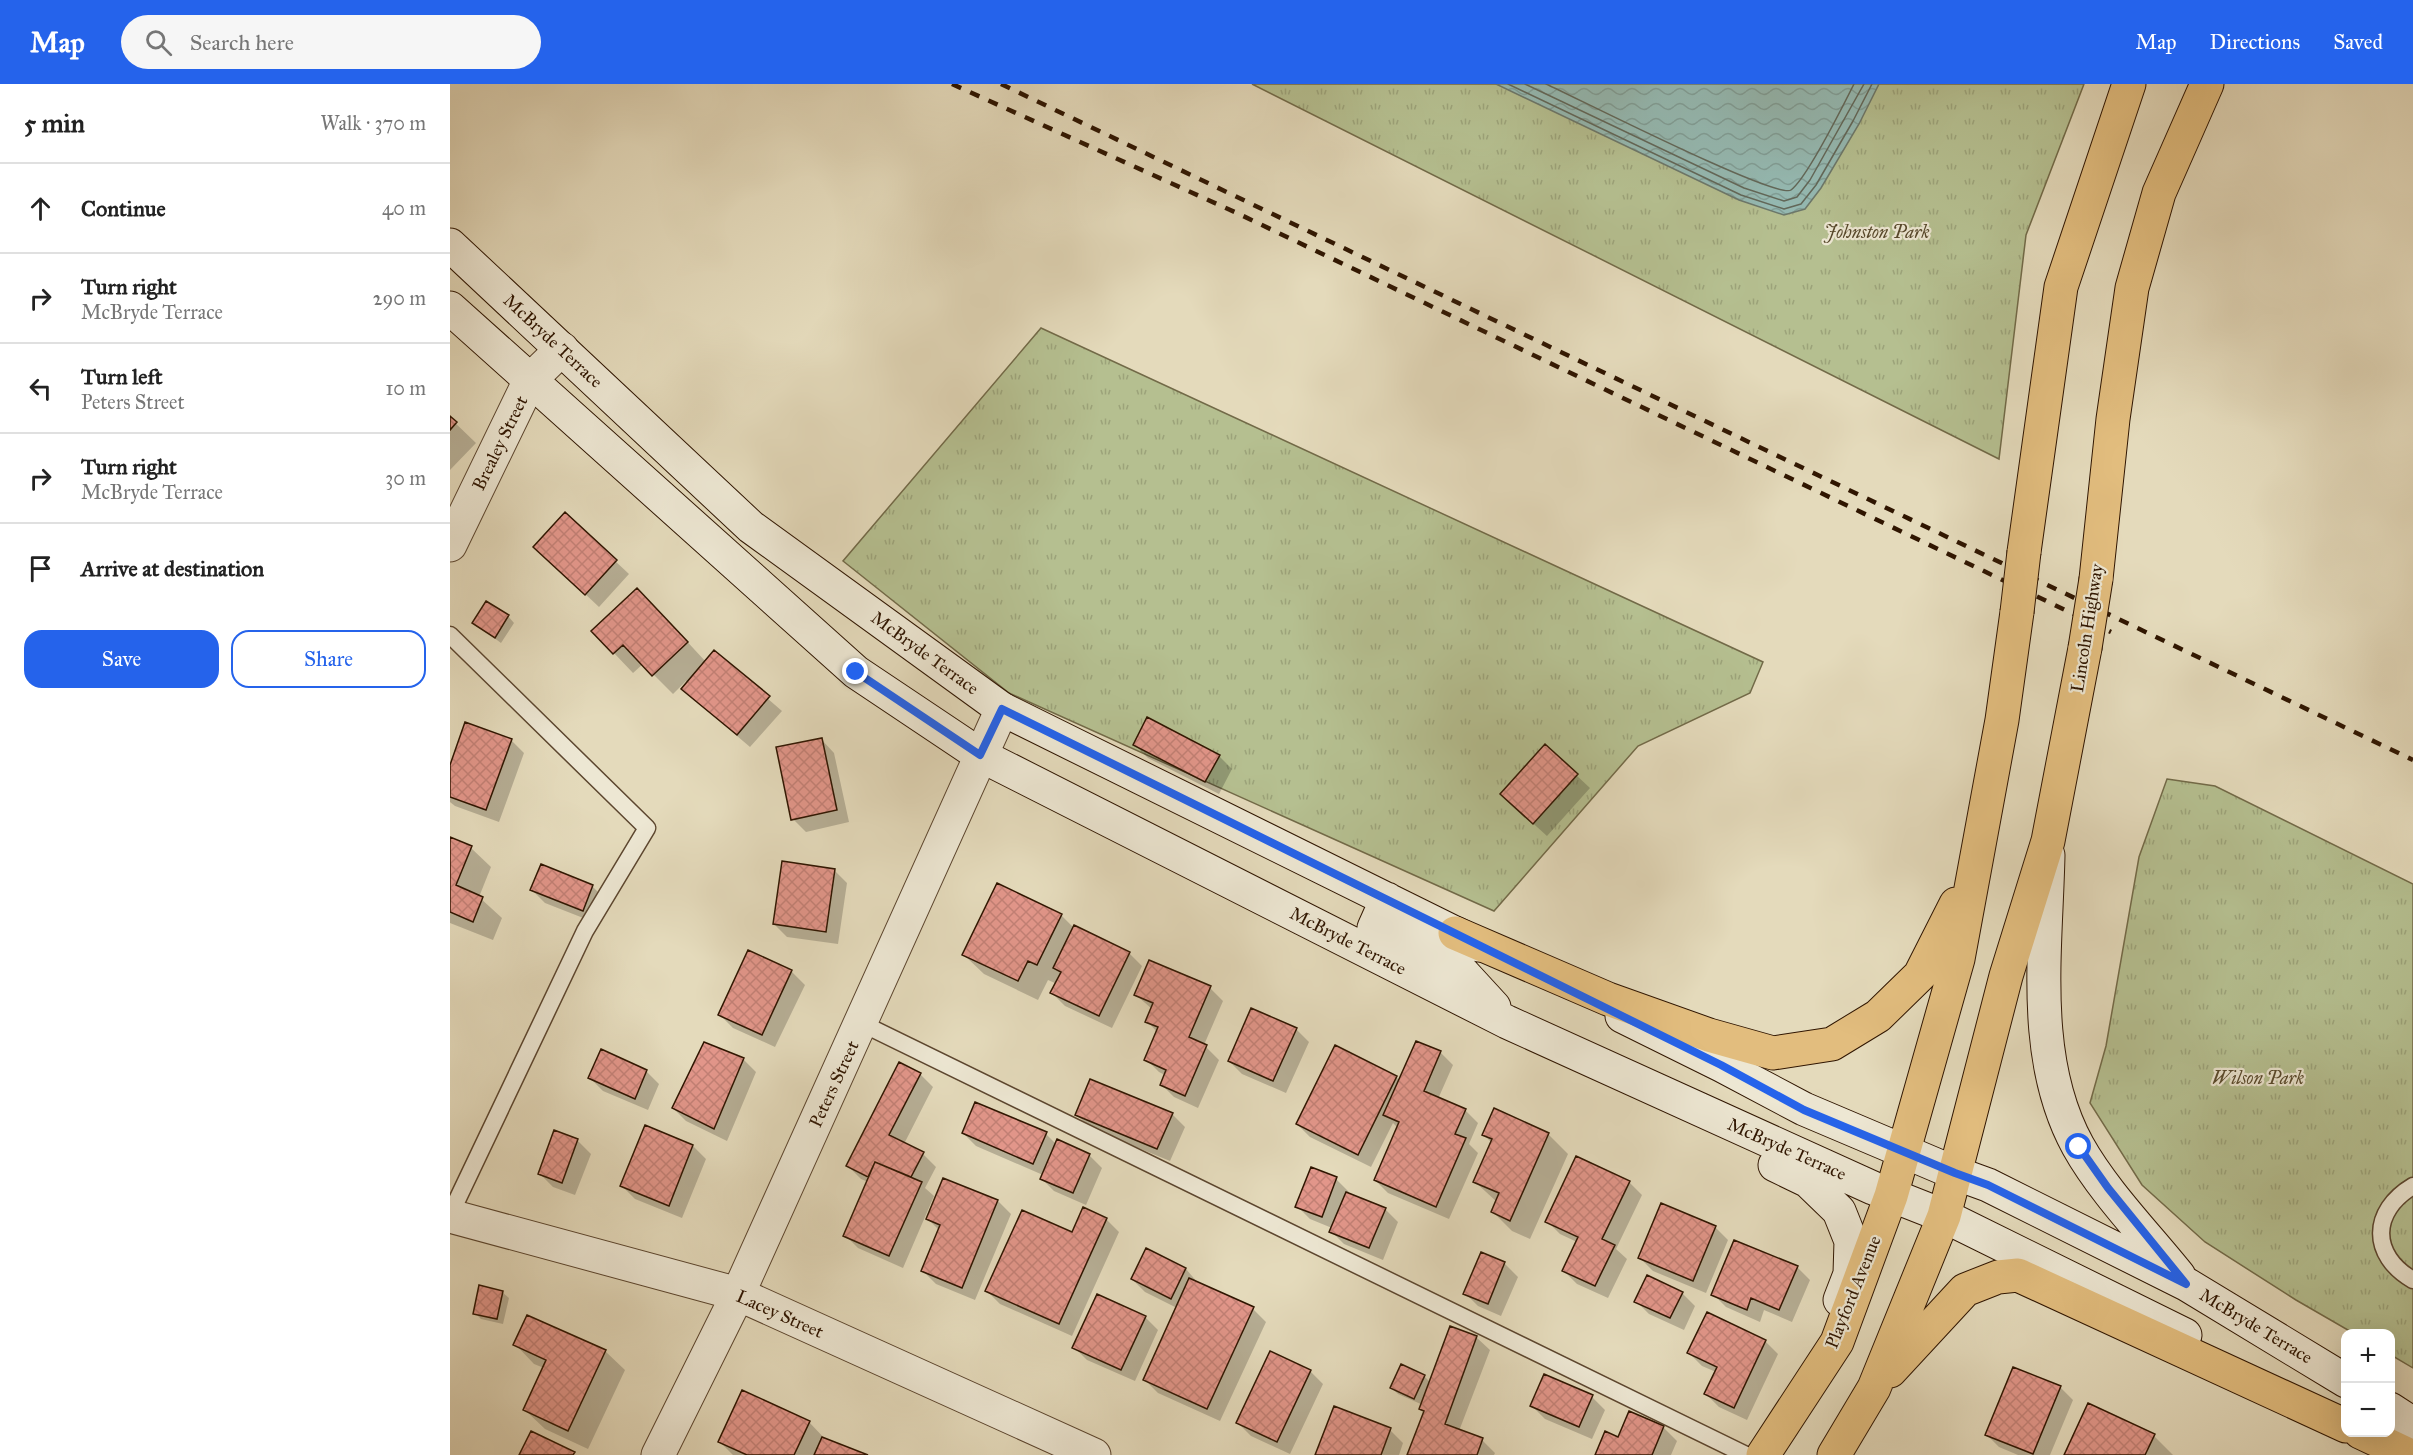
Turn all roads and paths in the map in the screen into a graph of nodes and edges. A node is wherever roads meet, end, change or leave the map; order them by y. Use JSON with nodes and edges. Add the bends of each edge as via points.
{"nodes":[{"id":1,"x":2129,"y":84,"type":"edge"},
{"id":2,"x":2207,"y":84,"type":"edge"},
{"id":3,"x":450,"y":245,"type":"edge"},
{"id":4,"x":450,"y":308,"type":"edge"},
{"id":5,"x":562,"y":349,"type":"junction"},
{"id":6,"x":530,"y":380,"type":"junction"},
{"id":7,"x":450,"y":545,"type":"edge"},
{"id":8,"x":450,"y":635,"type":"edge"},
{"id":9,"x":1002,"y":709,"type":"junction"},
{"id":10,"x":980,"y":755,"type":"junction"},
{"id":11,"x":1986,"y":806,"type":"junction"},
{"id":12,"x":2048,"y":841,"type":"junction"},
{"id":13,"x":1387,"y":899,"type":"junction"},
{"id":14,"x":1455,"y":933,"type":"junction"},
{"id":15,"x":1507,"y":1022,"type":"junction"},
{"id":16,"x":861,"y":1023,"type":"junction"},
{"id":17,"x":1667,"y":1095,"type":"junction"},
{"id":18,"x":1904,"y":1150,"type":"junction"},
{"id":19,"x":1955,"y":1173,"type":"junction"},
{"id":20,"x":2413,"y":1186,"type":"edge"},
{"id":21,"x":1891,"y":1196,"type":"junction"},
{"id":22,"x":450,"y":1216,"type":"edge"},
{"id":23,"x":1944,"y":1216,"type":"junction"},
{"id":24,"x":2413,"y":1280,"type":"edge"},
{"id":25,"x":2186,"y":1284,"type":"junction"},
{"id":26,"x":738,"y":1294,"type":"junction"},
{"id":27,"x":2341,"y":1378,"type":"edge"},
{"id":28,"x":1874,"y":1388,"type":"junction"},
{"id":29,"x":2395,"y":1412,"type":"edge"},
{"id":30,"x":2341,"y":1415,"type":"edge"},
{"id":31,"x":2341,"y":1424,"type":"edge"},
{"id":32,"x":2413,"y":1424,"type":"edge"},
{"id":33,"x":2371,"y":1437,"type":"edge"},
{"id":34,"x":2380,"y":1437,"type":"edge"},
{"id":35,"x":1769,"y":1446,"type":"edge"},
{"id":36,"x":658,"y":1455,"type":"edge"},
{"id":37,"x":1094,"y":1455,"type":"edge"},
{"id":38,"x":1746,"y":1455,"type":"edge"},
{"id":39,"x":1834,"y":1455,"type":"edge"},
{"id":40,"x":2411,"y":1455,"type":"edge"}],
"edges":[{"from":1,"to":11,"type":"highway","bridge":true,"via":[[2061,288],[2002,720]]},
{"from":2,"to":12,"type":"highway","name":"Lincoln Highway","bridge":true,"via":[[2159,193],[2132,288],[2096,579]]},
{"from":3,"to":5,"type":"main road","name":"McBryde Terrace"},
{"from":4,"to":6,"type":"main road","name":"McBryde Terrace"},
{"from":5,"to":6,"type":"main road","name":"Brealey Street"},
{"from":5,"to":9,"type":"main road","name":"McBryde Terrace","via":[[751,527]]},
{"from":6,"to":7,"type":"main road","name":"Brealey Street"},
{"from":6,"to":10,"type":"main road","name":"McBryde Terrace","via":[[856,672]]},
{"from":8,"to":22,"type":"lane","via":[[647,828],[585,931]]},
{"from":9,"to":10,"type":"main road","name":"Peters Street"},
{"from":9,"to":13,"type":"main road","name":"McBryde Terrace"},
{"from":10,"to":15,"type":"main road","name":"McBryde Terrace"},
{"from":10,"to":16,"type":"main road","name":"Peters Street"},
{"from":11,"to":14,"type":"highway","via":[[1954,913],[1920,975],[1878,1016],[1832,1044],[1773,1053],[1709,1035],[1608,999]]},
{"from":11,"to":18,"type":"highway","via":[[1958,959]]},
{"from":12,"to":19,"type":"highway","name":"Lincoln Highway","via":[[2006,976]]},
{"from":12,"to":25,"type":"main road","via":[[2045,1023],[2050,1069],[2061,1108],[2079,1147],[2102,1180]]},
{"from":13,"to":14,"type":"main road","name":"McBryde Terrace"},
{"from":13,"to":15,"type":"main road","via":[[1374,928],[1460,969]]},
{"from":14,"to":18,"type":"main road","name":"McBryde Terrace","via":[[1804,1110]]},
{"from":15,"to":17,"type":"main road","name":"McBryde Terrace"},
{"from":16,"to":26,"type":"main road","name":"Peters Street"},
{"from":16,"to":38,"type":"lane"},
{"from":17,"to":21,"type":"main road","name":"McBryde Terrace"},
{"from":17,"to":35,"type":"main road","via":[[1731,1143],[1808,1181],[1839,1211],[1851,1240],[1850,1274],[1820,1347]]},
{"from":18,"to":19,"type":"main road","name":"McBryde Terrace"},
{"from":18,"to":21,"type":"highway","name":"Playford Avenue"},
{"from":19,"to":23,"type":"highway"},
{"from":19,"to":25,"type":"main road","name":"McBryde Terrace","via":[[1988,1185]]},
{"from":20,"to":24,"type":"lane","via":[[2398,1194],[2381,1224],[2388,1258]]},
{"from":21,"to":23,"type":"main road","name":"McBryde Terrace"},
{"from":21,"to":35,"type":"highway","name":"Playford Avenue","via":[[1837,1342]]},
{"from":22,"to":26,"type":"main road","name":"Lacey Street"},
{"from":23,"to":28,"type":"highway"},
{"from":23,"to":30,"type":"main road","name":"McBryde Terrace"},
{"from":25,"to":27,"type":"main road","name":"McBryde Terrace"},
{"from":26,"to":36,"type":"main road","name":"Peters Street"},
{"from":26,"to":37,"type":"main road","name":"Lacey Street"},
{"from":28,"to":31,"type":"highway","via":[[1965,1290],[1998,1277],[2018,1275]]},
{"from":28,"to":39,"type":"highway"},
{"from":29,"to":32,"type":"main road"},
{"from":33,"to":40,"type":"highway"},
{"from":34,"to":40,"type":"main road"}]}
